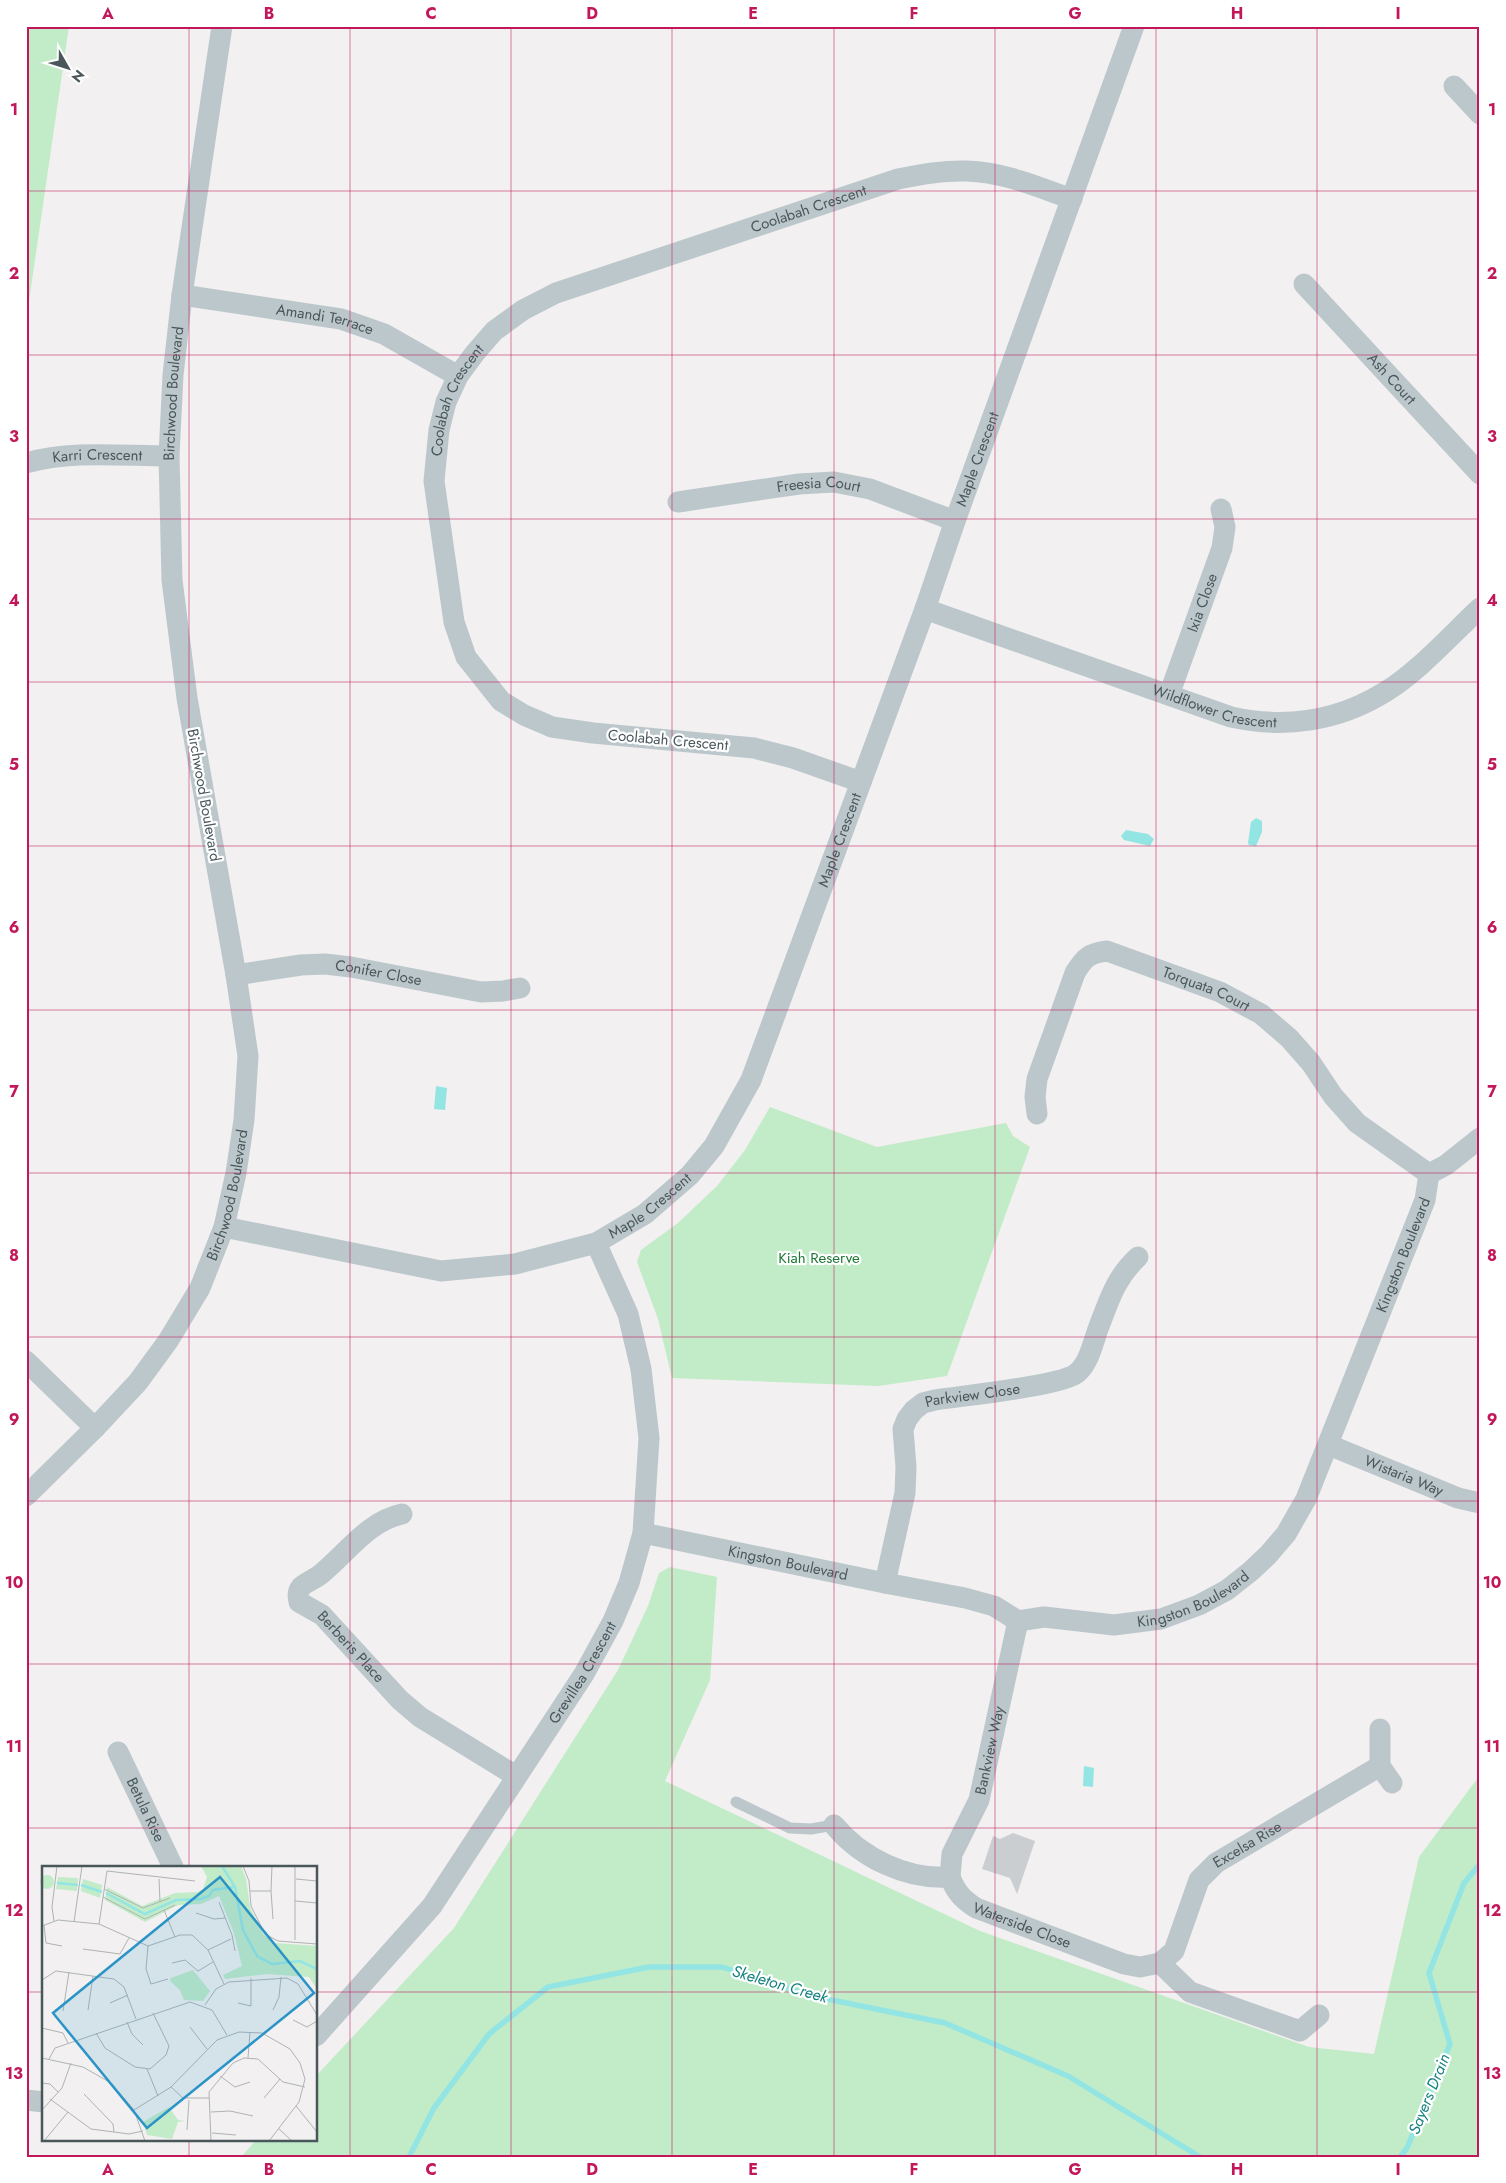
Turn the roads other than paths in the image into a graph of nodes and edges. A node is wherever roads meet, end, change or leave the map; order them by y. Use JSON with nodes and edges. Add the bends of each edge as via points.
{"nodes":[{"id":1,"x":222,"y":26,"type":"edge"},
{"id":2,"x":1134,"y":26,"type":"edge"},
{"id":3,"x":1454,"y":86,"type":"dead end"},
{"id":4,"x":1480,"y":114,"type":"edge"},
{"id":5,"x":1072,"y":199,"type":"junction"},
{"id":6,"x":1304,"y":284,"type":"dead end"},
{"id":7,"x":182,"y":295,"type":"junction"},
{"id":8,"x":458,"y":376,"type":"junction"},
{"id":9,"x":169,"y":456,"type":"junction"},
{"id":10,"x":26,"y":463,"type":"edge"},
{"id":11,"x":1480,"y":474,"type":"edge"},
{"id":12,"x":678,"y":502,"type":"dead end"},
{"id":13,"x":1221,"y":509,"type":"dead end"},
{"id":14,"x":955,"y":521,"type":"junction"},
{"id":15,"x":1480,"y":608,"type":"edge"},
{"id":16,"x":925,"y":609,"type":"junction"},
{"id":17,"x":1169,"y":695,"type":"junction"},
{"id":18,"x":861,"y":782,"type":"junction"},
{"id":19,"x":236,"y":975,"type":"junction"},
{"id":20,"x":520,"y":988,"type":"dead end"},
{"id":21,"x":1037,"y":1114,"type":"dead end"},
{"id":22,"x":1480,"y":1138,"type":"edge"},
{"id":23,"x":1429,"y":1174,"type":"junction"},
{"id":24,"x":224,"y":1227,"type":"junction"},
{"id":25,"x":596,"y":1243,"type":"junction"},
{"id":26,"x":1138,"y":1257,"type":"dead end"},
{"id":27,"x":26,"y":1361,"type":"edge"},
{"id":28,"x":95,"y":1428,"type":"junction"},
{"id":29,"x":1328,"y":1445,"type":"junction"},
{"id":30,"x":26,"y":1496,"type":"edge"},
{"id":31,"x":1480,"y":1503,"type":"edge"},
{"id":32,"x":402,"y":1514,"type":"dead end"},
{"id":33,"x":643,"y":1533,"type":"junction"},
{"id":34,"x":885,"y":1584,"type":"junction"},
{"id":35,"x":1018,"y":1621,"type":"junction"},
{"id":36,"x":1380,"y":1728,"type":"dead end"},
{"id":37,"x":118,"y":1752,"type":"dead end"},
{"id":38,"x":516,"y":1776,"type":"junction"},
{"id":39,"x":736,"y":1802,"type":"dead end"},
{"id":40,"x":834,"y":1825,"type":"joint"},
{"id":41,"x":173,"y":1866,"type":"edge"},
{"id":42,"x":950,"y":1876,"type":"junction"},
{"id":43,"x":1160,"y":1963,"type":"junction"},
{"id":44,"x":323,"y":2014,"type":"edge"},
{"id":45,"x":1319,"y":2015,"type":"dead end"},
{"id":46,"x":318,"y":2030,"type":"edge"},
{"id":47,"x":26,"y":2100,"type":"edge"},
{"id":48,"x":42,"y":2102,"type":"edge"}],
"edges":[{"from":1,"to":7,"type":"street","name":"Birchwood Boulevard"},
{"from":2,"to":5,"type":"street","name":"Maple Crescent"},
{"from":3,"to":4,"type":"street"},
{"from":5,"to":8,"type":"street","name":"Coolabah Crescent","via":[[1007,177],[968,171],[933,172],[898,179],[556,293],[523,310],[494,331]]},
{"from":5,"to":14,"type":"street","name":"Maple Crescent"},
{"from":6,"to":11,"type":"street","name":"Ash Court"},
{"from":7,"to":8,"type":"street","name":"Amandi Terrace","via":[[341,319],[384,334]]},
{"from":7,"to":9,"type":"street","name":"Birchwood Boulevard","via":[[173,374]]},
{"from":8,"to":18,"type":"street","name":"Coolabah Crescent","via":[[446,402],[439,430],[434,481],[454,622],[466,657],[501,701],[552,727],[754,748]]},
{"from":9,"to":10,"type":"street","name":"Karri Crescent","via":[[71,455]]},
{"from":9,"to":19,"type":"street","name":"Birchwood Boulevard","via":[[172,580],[187,698]]},
{"from":12,"to":14,"type":"street","name":"Freesia Court","via":[[834,482],[870,489]]},
{"from":13,"to":17,"type":"street","name":"Ixia Close","via":[[1225,527],[1222,548]]},
{"from":14,"to":16,"type":"street","name":"Maple Crescent"},
{"from":15,"to":17,"type":"street","name":"Wildflower Crescent","via":[[1410,674],[1386,691],[1332,716],[1286,723],[1256,723]]},
{"from":16,"to":17,"type":"street","name":"Wildflower Crescent"},
{"from":16,"to":18,"type":"street","name":"Maple Crescent"},
{"from":18,"to":25,"type":"street","name":"Maple Crescent","via":[[751,1080],[714,1146],[690,1175],[646,1214]]},
{"from":19,"to":20,"type":"street","name":"Conifer Close","via":[[301,964],[325,964],[481,992]]},
{"from":19,"to":24,"type":"street","name":"Birchwood Boulevard","via":[[248,1056],[244,1120]]},
{"from":21,"to":23,"type":"street","name":"Torquata Court","via":[[1037,1080],[1075,974],[1082,962],[1094,952],[1107,951],[1220,992],[1261,1014],[1289,1038],[1357,1123]]},
{"from":22,"to":23,"type":"street"},
{"from":23,"to":29,"type":"street","name":"Kingston Boulevard","via":[[1425,1200]]},
{"from":24,"to":25,"type":"street","name":"Maple Crescent","via":[[441,1272],[515,1264]]},
{"from":24,"to":28,"type":"street","name":"Birchwood Boulevard","via":[[200,1288],[168,1341],[138,1382]]},
{"from":25,"to":33,"type":"street","name":"Grevillea Crescent","via":[[628,1314],[641,1369],[649,1438]]},
{"from":26,"to":34,"type":"street","name":"Parkview Close","via":[[1115,1284],[1086,1361],[1076,1375],[1056,1382],[935,1400],[923,1403],[910,1414],[903,1429],[905,1492]]},
{"from":27,"to":28,"type":"street"},
{"from":28,"to":30,"type":"street","name":"Birchwood Boulevard"},
{"from":29,"to":31,"type":"street","name":"Wistaria Way","via":[[1458,1498]]},
{"from":29,"to":35,"type":"street","name":"Kingston Boulevard","via":[[1306,1499],[1286,1534],[1251,1572],[1227,1590],[1161,1619],[1114,1625],[1044,1617]]},
{"from":32,"to":38,"type":"street","name":"Berberis Place","via":[[374,1526],[301,1588],[297,1595],[299,1602],[322,1615],[400,1700]]},
{"from":33,"to":34,"type":"street","name":"Kingston Boulevard"},
{"from":33,"to":38,"type":"street","name":"Grevillea Crescent","via":[[629,1583],[613,1621],[584,1674]]},
{"from":34,"to":35,"type":"street","name":"Kingston Boulevard","via":[[994,1606]]},
{"from":35,"to":42,"type":"street","name":"Bankview Way","via":[[979,1800],[952,1854]]},
{"from":36,"to":43,"type":"street","name":"Excelsa Rise","via":[[1386,1774],[1216,1862],[1199,1880],[1174,1951]]},
{"from":37,"to":41,"type":"street","name":"Betula Rise"},
{"from":38,"to":44,"type":"street","name":"Grevillea Crescent","via":[[432,1906]]},
{"from":39,"to":40,"type":"lane","via":[[790,1828]]},
{"from":40,"to":42,"type":"street","via":[[862,1851],[905,1873],[932,1878]]},
{"from":42,"to":43,"type":"street","name":"Waterside Close","via":[[962,1899],[976,1908],[1124,1964],[1140,1967]]},
{"from":43,"to":45,"type":"street","via":[[1190,1992],[1300,2031]]},
{"from":44,"to":46,"type":"street","name":"Grevillea Crescent"},
{"from":47,"to":48,"type":"street"}]}
